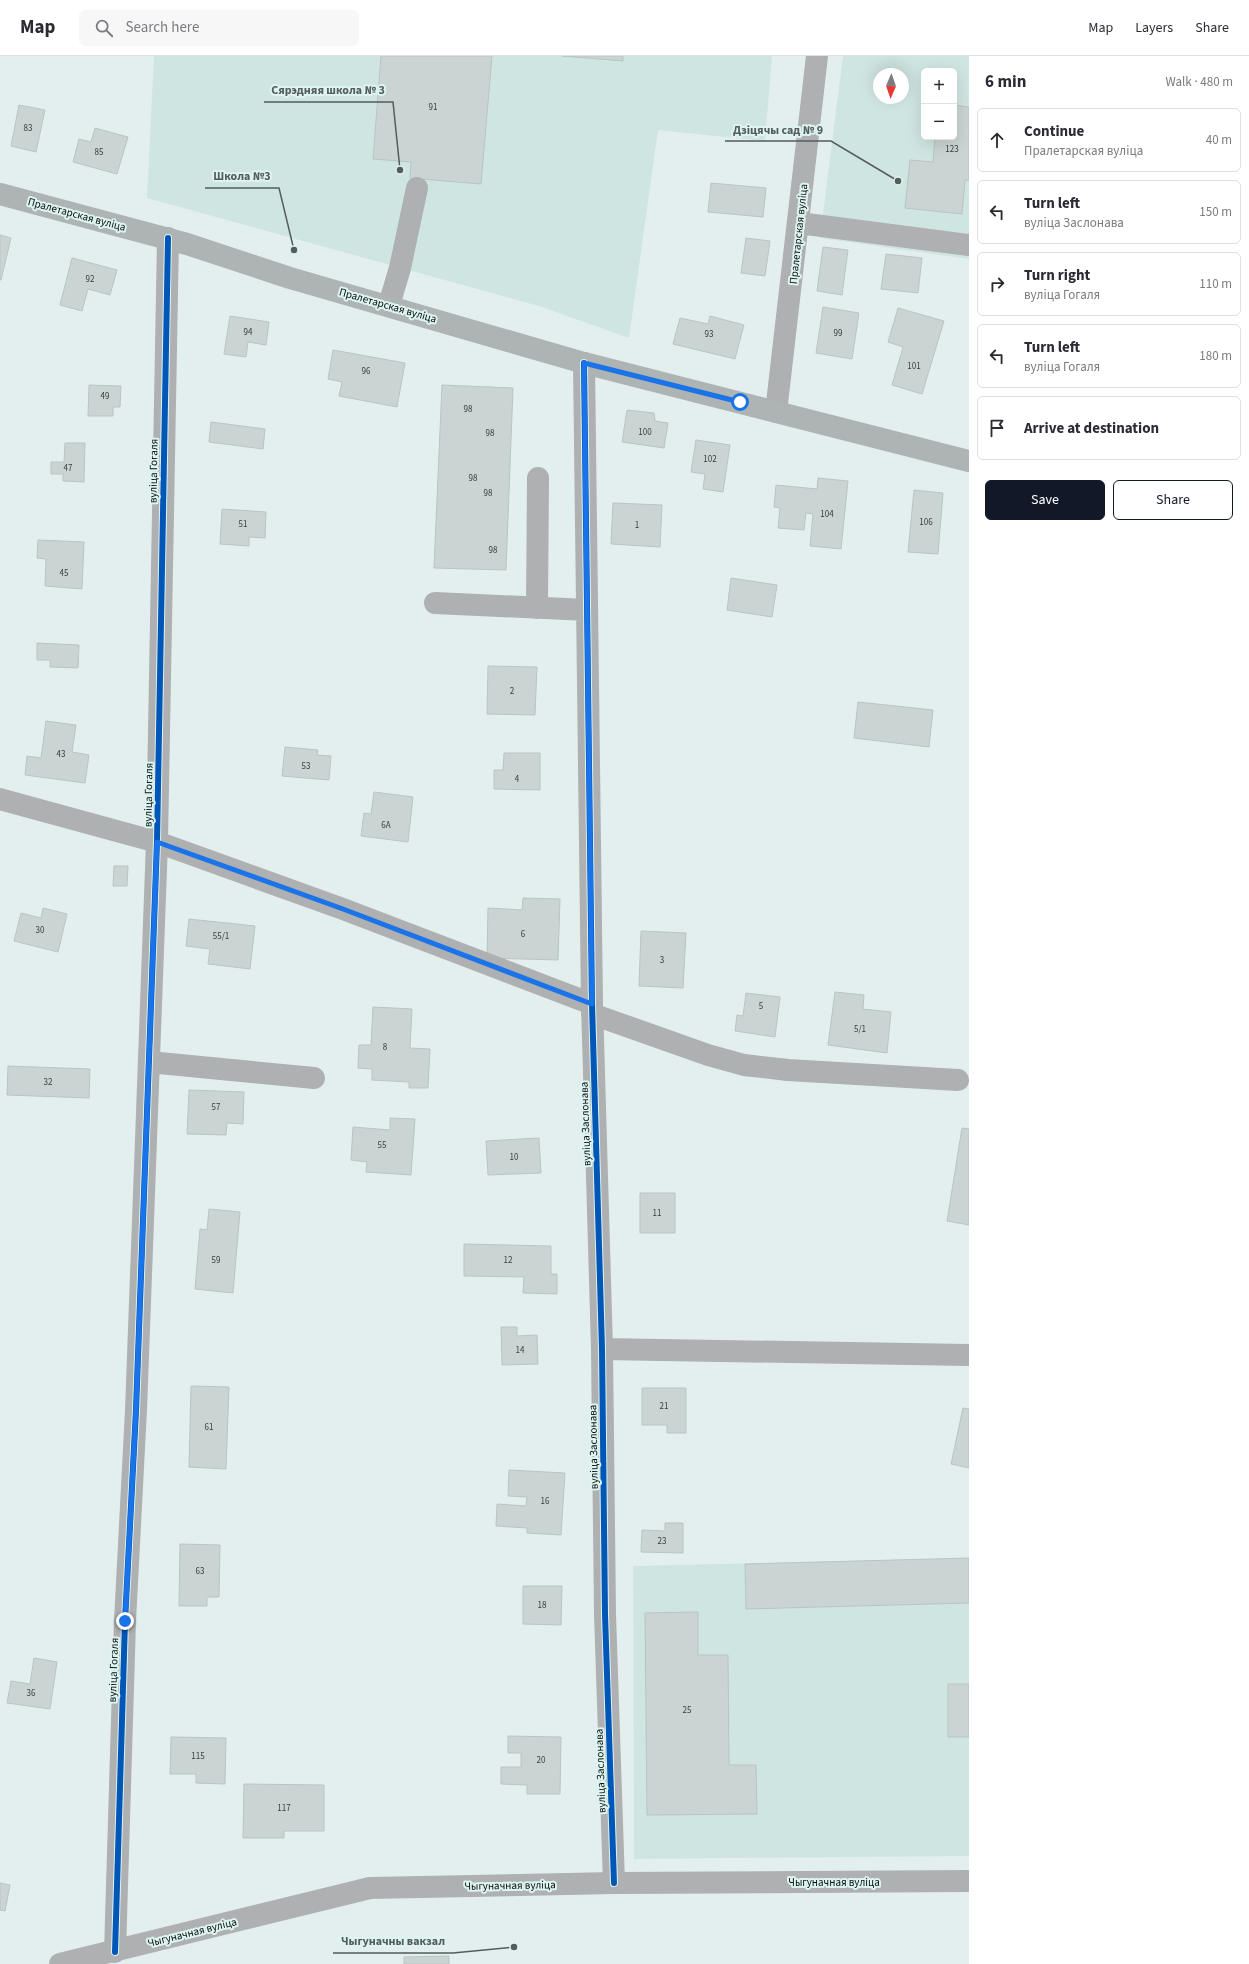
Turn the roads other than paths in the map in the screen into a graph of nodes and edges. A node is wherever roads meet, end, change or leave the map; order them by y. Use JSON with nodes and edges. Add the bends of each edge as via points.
{"nodes":[{"id":1,"x":817,"y":56,"type":"edge"},
{"id":2,"x":417,"y":188,"type":"dead end"},
{"id":3,"x":0,"y":194,"type":"edge"},
{"id":4,"x":799,"y":223,"type":"junction"},
{"id":5,"x":168,"y":238,"type":"junction"},
{"id":6,"x":969,"y":245,"type":"edge"},
{"id":7,"x":389,"y":305,"type":"junction"},
{"id":8,"x":584,"y":363,"type":"junction"},
{"id":9,"x":776,"y":412,"type":"junction"},
{"id":10,"x":969,"y":461,"type":"edge"},
{"id":11,"x":538,"y":478,"type":"dead end"},
{"id":12,"x":435,"y":603,"type":"dead end"},
{"id":13,"x":536,"y":608,"type":"junction"},
{"id":14,"x":587,"y":610,"type":"junction"},
{"id":15,"x":0,"y":799,"type":"edge"},
{"id":16,"x":157,"y":842,"type":"junction"},
{"id":17,"x":592,"y":1009,"type":"junction"},
{"id":18,"x":149,"y":1062,"type":"junction"},
{"id":19,"x":314,"y":1078,"type":"dead end"},
{"id":20,"x":958,"y":1080,"type":"dead end"},
{"id":21,"x":602,"y":1349,"type":"junction"},
{"id":22,"x":969,"y":1355,"type":"edge"},
{"id":23,"x":969,"y":1881,"type":"edge"},
{"id":24,"x":614,"y":1884,"type":"junction"},
{"id":25,"x":115,"y":1952,"type":"junction"},
{"id":26,"x":60,"y":1964,"type":"edge"}],
"edges":[{"from":1,"to":4,"type":"street","name":"Пралетарская вуліца"},
{"from":2,"to":7,"type":"street","via":[[400,268]]},
{"from":3,"to":5,"type":"main road","name":"Пралетарская вуліца"},
{"from":4,"to":6,"type":"street"},
{"from":4,"to":9,"type":"street","name":"Пралетарская вуліца"},
{"from":5,"to":7,"type":"main road","name":"Пралетарская вуліца","via":[[290,278]]},
{"from":5,"to":16,"type":"street","name":"вуліца Гогаля"},
{"from":7,"to":8,"type":"main road","name":"Пралетарская вуліца"},
{"from":8,"to":9,"type":"main road","name":"Пралетарская вуліца"},
{"from":8,"to":14,"type":"street","name":"вуліца Заслонава"},
{"from":9,"to":10,"type":"main road","name":"Пралетарская вуліца"},
{"from":11,"to":13,"type":"street"},
{"from":12,"to":13,"type":"street"},
{"from":13,"to":14,"type":"street"},
{"from":14,"to":17,"type":"street","name":"вуліца Заслонава"},
{"from":15,"to":16,"type":"street","name":"вуліца Гогаля"},
{"from":16,"to":17,"type":"street","name":"вуліца Гогаля","via":[[343,909]]},
{"from":16,"to":18,"type":"street","name":"вуліца Гогаля"},
{"from":17,"to":20,"type":"street","name":"вуліца Гогаля","via":[[708,1055],[744,1065]]},
{"from":17,"to":21,"type":"street","name":"вуліца Заслонава"},
{"from":18,"to":19,"type":"street"},
{"from":18,"to":25,"type":"street","name":"вуліца Гогаля","via":[[125,1621]]},
{"from":21,"to":22,"type":"street"},
{"from":21,"to":24,"type":"street","name":"вуліца Заслонава","via":[[605,1614]]},
{"from":23,"to":24,"type":"street","name":"Чыгуначная вуліца"},
{"from":24,"to":25,"type":"street","name":"Чыгуначная вуліца","via":[[370,1888]]},
{"from":25,"to":26,"type":"street","name":"Чыгуначная вуліца"}]}
